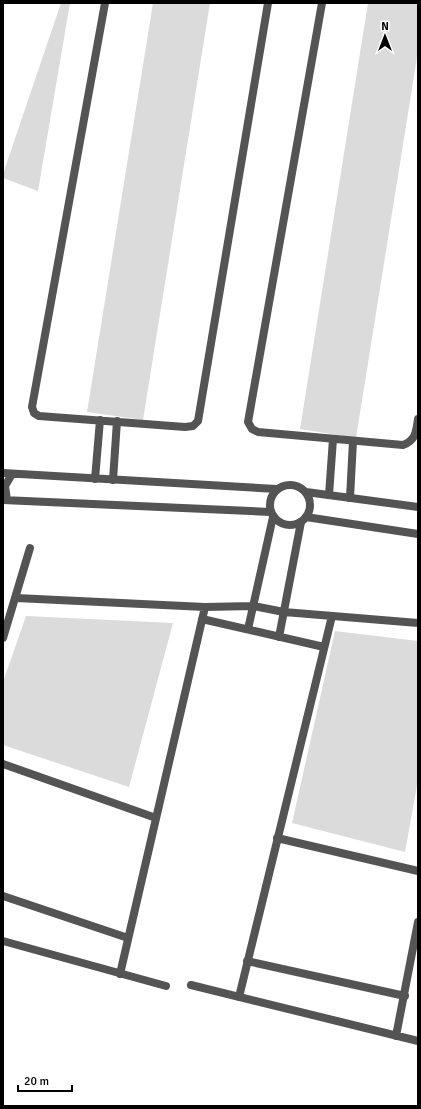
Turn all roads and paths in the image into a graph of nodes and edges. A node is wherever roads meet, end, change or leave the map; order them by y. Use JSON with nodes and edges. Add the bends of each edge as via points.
{"nodes":[{"id":1,"x":105,"y":3,"type":"edge"},
{"id":2,"x":268,"y":3,"type":"edge"},
{"id":3,"x":322,"y":3,"type":"edge"},
{"id":4,"x":418,"y":419,"type":"edge"},
{"id":5,"x":100,"y":420,"type":"junction"},
{"id":6,"x":117,"y":421,"type":"junction"},
{"id":7,"x":333,"y":439,"type":"junction"},
{"id":8,"x":353,"y":441,"type":"junction"},
{"id":9,"x":3,"y":473,"type":"edge"},
{"id":10,"x":12,"y":474,"type":"junction"},
{"id":11,"x":95,"y":479,"type":"junction"},
{"id":12,"x":113,"y":480,"type":"junction"},
{"id":13,"x":277,"y":488,"type":"junction"},
{"id":14,"x":306,"y":492,"type":"junction"},
{"id":15,"x":329,"y":495,"type":"junction"},
{"id":16,"x":350,"y":498,"type":"junction"},
{"id":17,"x":5,"y":500,"type":"edge"},
{"id":18,"x":418,"y":507,"type":"edge"},
{"id":19,"x":272,"y":514,"type":"junction"},
{"id":20,"x":303,"y":520,"type":"junction"},
{"id":21,"x":418,"y":534,"type":"edge"},
{"id":22,"x":30,"y":548,"type":"dead end"},
{"id":23,"x":16,"y":598,"type":"junction"},
{"id":24,"x":253,"y":606,"type":"junction"},
{"id":25,"x":205,"y":607,"type":"junction"},
{"id":26,"x":284,"y":612,"type":"junction"},
{"id":27,"x":332,"y":616,"type":"junction"},
{"id":28,"x":202,"y":619,"type":"junction"},
{"id":29,"x":418,"y":623,"type":"edge"},
{"id":30,"x":248,"y":629,"type":"junction"},
{"id":31,"x":279,"y":637,"type":"junction"},
{"id":32,"x":3,"y":638,"type":"edge"},
{"id":33,"x":324,"y":647,"type":"junction"},
{"id":34,"x":3,"y":764,"type":"edge"},
{"id":35,"x":156,"y":818,"type":"junction"},
{"id":36,"x":277,"y":838,"type":"junction"},
{"id":37,"x":418,"y":871,"type":"edge"},
{"id":38,"x":3,"y":896,"type":"edge"},
{"id":39,"x":418,"y":922,"type":"edge"},
{"id":40,"x":128,"y":938,"type":"junction"},
{"id":41,"x":3,"y":941,"type":"edge"},
{"id":42,"x":247,"y":961,"type":"junction"},
{"id":43,"x":120,"y":974,"type":"junction"},
{"id":44,"x":191,"y":985,"type":"dead end"},
{"id":45,"x":166,"y":986,"type":"dead end"},
{"id":46,"x":405,"y":996,"type":"junction"},
{"id":47,"x":239,"y":997,"type":"junction"},
{"id":48,"x":396,"y":1036,"type":"junction"},
{"id":49,"x":418,"y":1041,"type":"edge"}],
"edges":[{"from":1,"to":5,"type":"street","via":[[32,407],[34,413],[39,416]]},
{"from":2,"to":6,"type":"street","via":[[198,421],[193,426],[185,427]]},
{"from":3,"to":7,"type":"street","via":[[248,422],[252,429],[258,432]]},
{"from":4,"to":8,"type":"street","via":[[415,438],[410,443],[403,445]]},
{"from":5,"to":6,"type":"street"},
{"from":5,"to":11,"type":"street"},
{"from":6,"to":12,"type":"street"},
{"from":7,"to":8,"type":"street"},
{"from":7,"to":15,"type":"street"},
{"from":8,"to":16,"type":"street"},
{"from":9,"to":10,"type":"street"},
{"from":10,"to":11,"type":"street"},
{"from":10,"to":17,"type":"street","via":[[5,486]]},
{"from":11,"to":12,"type":"street"},
{"from":12,"to":13,"type":"street"},
{"from":13,"to":14,"type":"street","via":[[289,484]]},
{"from":13,"to":19,"type":"street","via":[[270,499]]},
{"from":14,"to":15,"type":"street"},
{"from":14,"to":20,"type":"street","via":[[310,505]]},
{"from":15,"to":16,"type":"street"},
{"from":16,"to":18,"type":"street"},
{"from":17,"to":19,"type":"street"},
{"from":19,"to":20,"type":"street","via":[[278,521],[289,525]]},
{"from":19,"to":24,"type":"street"},
{"from":20,"to":21,"type":"street"},
{"from":20,"to":26,"type":"street"},
{"from":22,"to":23,"type":"street"},
{"from":23,"to":25,"type":"street"},
{"from":23,"to":32,"type":"street"},
{"from":24,"to":25,"type":"street"},
{"from":24,"to":26,"type":"street"},
{"from":24,"to":30,"type":"street"},
{"from":25,"to":28,"type":"street"},
{"from":26,"to":27,"type":"street"},
{"from":26,"to":31,"type":"street"},
{"from":27,"to":29,"type":"street"},
{"from":27,"to":33,"type":"street"},
{"from":28,"to":30,"type":"street"},
{"from":28,"to":35,"type":"street"},
{"from":30,"to":31,"type":"street"},
{"from":31,"to":33,"type":"street"},
{"from":33,"to":36,"type":"street"},
{"from":34,"to":35,"type":"street"},
{"from":35,"to":40,"type":"street"},
{"from":36,"to":37,"type":"street"},
{"from":36,"to":42,"type":"street"},
{"from":38,"to":40,"type":"street"},
{"from":39,"to":46,"type":"street"},
{"from":40,"to":43,"type":"street"},
{"from":41,"to":43,"type":"street"},
{"from":42,"to":46,"type":"street"},
{"from":42,"to":47,"type":"street"},
{"from":43,"to":45,"type":"street"},
{"from":44,"to":47,"type":"street"},
{"from":46,"to":48,"type":"street"},
{"from":47,"to":48,"type":"street"},
{"from":48,"to":49,"type":"street"}]}
